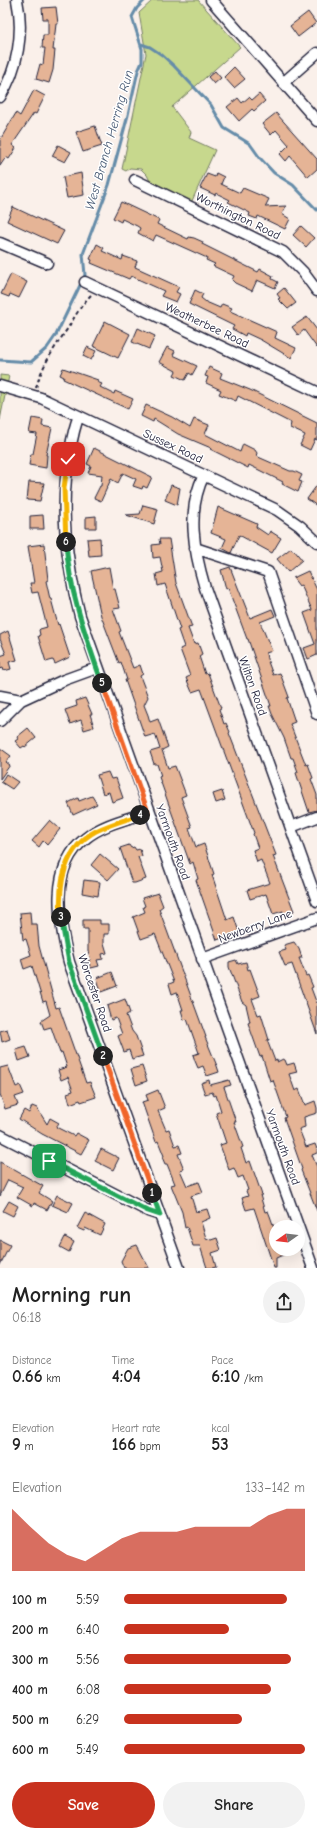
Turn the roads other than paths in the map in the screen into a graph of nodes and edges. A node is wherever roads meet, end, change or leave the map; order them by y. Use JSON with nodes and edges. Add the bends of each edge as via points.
{"nodes":[{"id":1,"x":17,"y":0,"type":"edge"},
{"id":2,"x":215,"y":1,"type":"edge"},
{"id":3,"x":317,"y":53,"type":"edge"},
{"id":4,"x":283,"y":82,"type":"junction"},
{"id":5,"x":0,"y":97,"type":"edge"},
{"id":6,"x":317,"y":121,"type":"edge"},
{"id":7,"x":135,"y":180,"type":"dead end"},
{"id":8,"x":0,"y":243,"type":"edge"},
{"id":9,"x":47,"y":263,"type":"dead end"},
{"id":10,"x":85,"y":282,"type":"dead end"},
{"id":11,"x":317,"y":291,"type":"edge"},
{"id":12,"x":4,"y":387,"type":"edge"},
{"id":13,"x":317,"y":392,"type":"edge"},
{"id":14,"x":79,"y":416,"type":"junction"},
{"id":15,"x":204,"y":475,"type":"junction"},
{"id":16,"x":317,"y":542,"type":"edge"},
{"id":17,"x":195,"y":548,"type":"junction"},
{"id":18,"x":97,"y":668,"type":"junction"},
{"id":19,"x":0,"y":696,"type":"edge"},
{"id":20,"x":21,"y":700,"type":"junction"},
{"id":21,"x":317,"y":714,"type":"edge"},
{"id":22,"x":0,"y":721,"type":"edge"},
{"id":23,"x":148,"y":812,"type":"junction"},
{"id":24,"x":317,"y":817,"type":"edge"},
{"id":25,"x":291,"y":827,"type":"junction"},
{"id":26,"x":317,"y":901,"type":"edge"},
{"id":27,"x":317,"y":918,"type":"edge"},
{"id":28,"x":202,"y":959,"type":"junction"},
{"id":29,"x":0,"y":1135,"type":"edge"},
{"id":30,"x":160,"y":1215,"type":"junction"},
{"id":31,"x":179,"y":1268,"type":"edge"},
{"id":32,"x":313,"y":1268,"type":"edge"}],
"edges":[{"from":1,"to":5,"type":"street","via":[[20,20],[19,43],[14,65]]},
{"from":2,"to":4,"type":"street"},
{"from":3,"to":4,"type":"street"},
{"from":4,"to":6,"type":"street"},
{"from":7,"to":11,"type":"street","name":"Worthington Road","via":[[283,252]]},
{"from":8,"to":9,"type":"street"},
{"from":10,"to":13,"type":"street","name":"Weatherbee Road"},
{"from":12,"to":14,"type":"street","name":"Sussex Road","via":[[34,395]]},
{"from":14,"to":15,"type":"street","name":"Sussex Road"},
{"from":14,"to":18,"type":"street","name":"Yarmouth Road","via":[[68,459],[64,488],[64,518],[71,580]]},
{"from":15,"to":16,"type":"street","name":"Sussex Road","via":[[277,510]]},
{"from":15,"to":17,"type":"street","name":"Wilton Road","via":[[199,484],[194,509]]},
{"from":17,"to":21,"type":"street","via":[[268,572]]},
{"from":17,"to":25,"type":"street","name":"Wilton Road","via":[[205,588]]},
{"from":18,"to":20,"type":"street"},
{"from":18,"to":23,"type":"street","name":"Yarmouth Road"},
{"from":19,"to":20,"type":"street"},
{"from":20,"to":22,"type":"street"},
{"from":23,"to":28,"type":"street","name":"Yarmouth Road"},
{"from":23,"to":30,"type":"street","name":"Worcester Road","via":[[95,832],[78,845],[66,864],[60,903],[69,962]]},
{"from":24,"to":25,"type":"street"},
{"from":25,"to":26,"type":"street","name":"Wilton Road"},
{"from":27,"to":28,"type":"street","name":"Newberry Lane"},
{"from":28,"to":32,"type":"street","name":"Yarmouth Road"},
{"from":29,"to":30,"type":"street"},
{"from":30,"to":31,"type":"street","name":"Worcester Road"}]}
